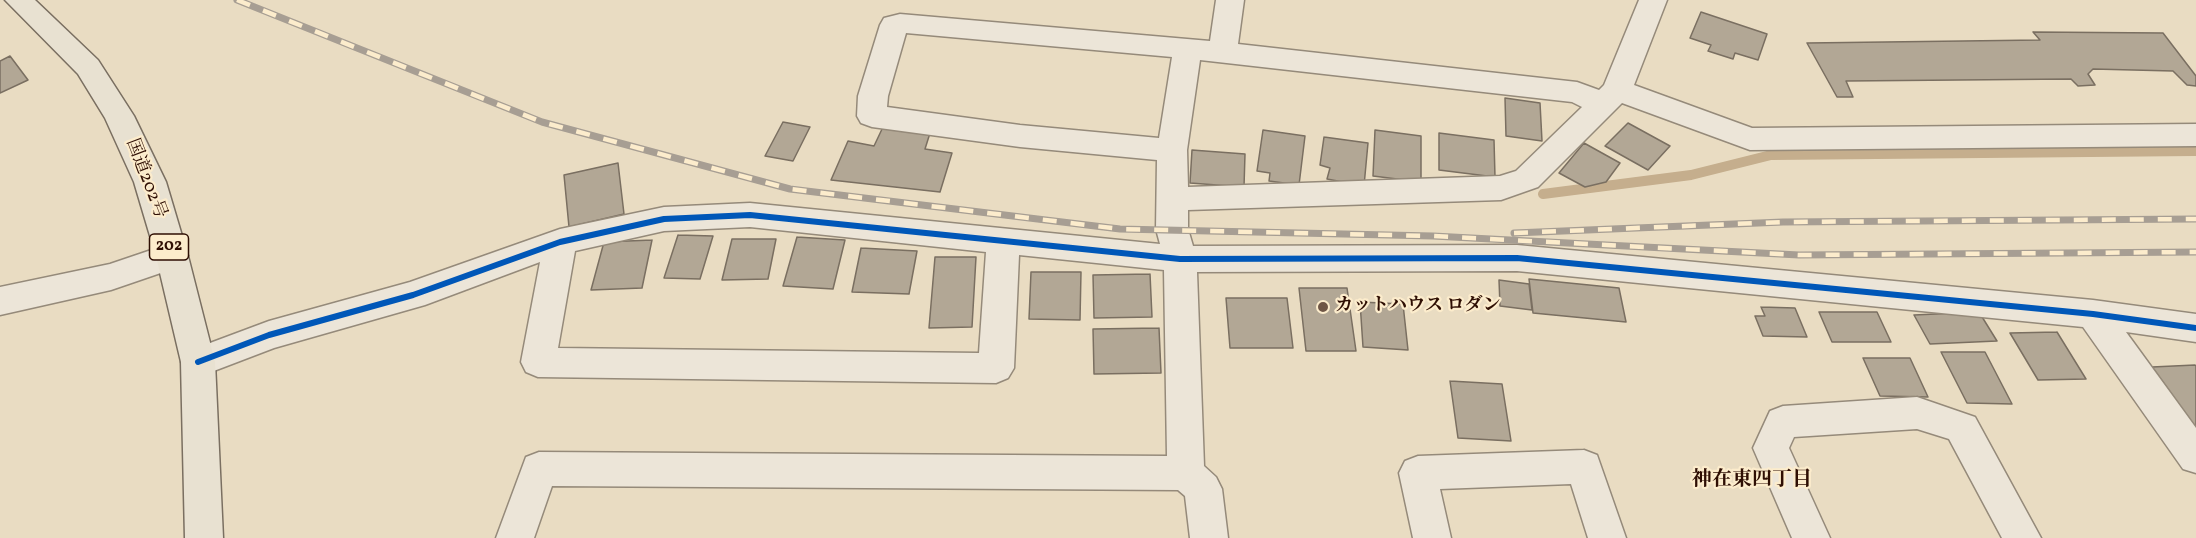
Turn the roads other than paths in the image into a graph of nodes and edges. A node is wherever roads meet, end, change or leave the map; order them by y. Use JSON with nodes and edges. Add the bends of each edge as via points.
{"nodes":[{"id":1,"x":19,"y":0,"type":"edge"},
{"id":2,"x":1230,"y":0,"type":"edge"},
{"id":3,"x":1653,"y":0,"type":"edge"},
{"id":4,"x":947,"y":13,"type":"edge"},
{"id":5,"x":1188,"y":48,"type":"junction"},
{"id":6,"x":1223,"y":52,"type":"junction"},
{"id":7,"x":1610,"y":97,"type":"junction"},
{"id":8,"x":2196,"y":135,"type":"edge"},
{"id":9,"x":1172,"y":150,"type":"junction"},
{"id":10,"x":1172,"y":199,"type":"junction"},
{"id":11,"x":1003,"y":240,"type":"junction"},
{"id":12,"x":560,"y":242,"type":"junction"},
{"id":13,"x":172,"y":256,"type":"junction"},
{"id":14,"x":1180,"y":259,"type":"junction"},
{"id":15,"x":0,"y":301,"type":"edge"},
{"id":16,"x":2093,"y":314,"type":"junction"},
{"id":17,"x":2196,"y":328,"type":"edge"},
{"id":18,"x":198,"y":362,"type":"junction"},
{"id":19,"x":2196,"y":457,"type":"edge"},
{"id":20,"x":1186,"y":473,"type":"junction"},
{"id":21,"x":204,"y":538,"type":"edge"},
{"id":22,"x":515,"y":538,"type":"edge"},
{"id":23,"x":1209,"y":538,"type":"edge"},
{"id":24,"x":1432,"y":538,"type":"edge"},
{"id":25,"x":1607,"y":538,"type":"edge"},
{"id":26,"x":1811,"y":538,"type":"edge"},
{"id":27,"x":2022,"y":538,"type":"edge"}],
"edges":[{"from":1,"to":13,"type":"highway","name":"国道202号","number":"202","via":[[88,67],[120,116],[150,182]]},
{"from":2,"to":6,"type":"street"},
{"from":3,"to":7,"type":"street"},
{"from":4,"to":5,"type":"street"},
{"from":4,"to":9,"type":"street","via":[[894,25],[873,96],[872,116],[1020,136]]},
{"from":5,"to":6,"type":"street"},
{"from":5,"to":9,"type":"street"},
{"from":6,"to":7,"type":"street"},
{"from":7,"to":8,"type":"street","via":[[1750,139]]},
{"from":7,"to":10,"type":"street","via":[[1527,179],[1501,188]]},
{"from":9,"to":10,"type":"street"},
{"from":10,"to":14,"type":"street","via":[[1172,229]]},
{"from":11,"to":12,"type":"street","via":[[750,215],[664,219]]},
{"from":11,"to":12,"type":"street","via":[[996,368],[538,362]]},
{"from":11,"to":14,"type":"street"},
{"from":12,"to":18,"type":"street","via":[[412,295],[269,335]]},
{"from":13,"to":15,"type":"street","via":[[111,277]]},
{"from":13,"to":18,"type":"highway","name":"国道202号","number":"202"},
{"from":14,"to":16,"type":"street","via":[[1516,258]]},
{"from":14,"to":20,"type":"street"},
{"from":16,"to":17,"type":"street"},
{"from":16,"to":19,"type":"street"},
{"from":18,"to":21,"type":"highway","name":"国道202号","number":"202"},
{"from":20,"to":22,"type":"street","via":[[538,469]]},
{"from":20,"to":23,"type":"street","via":[[1203,489]]},
{"from":24,"to":25,"type":"street","via":[[1418,473],[1584,467]]},
{"from":26,"to":27,"type":"street","via":[[1771,448],[1783,423],[1917,413],[1962,428]]}]}
